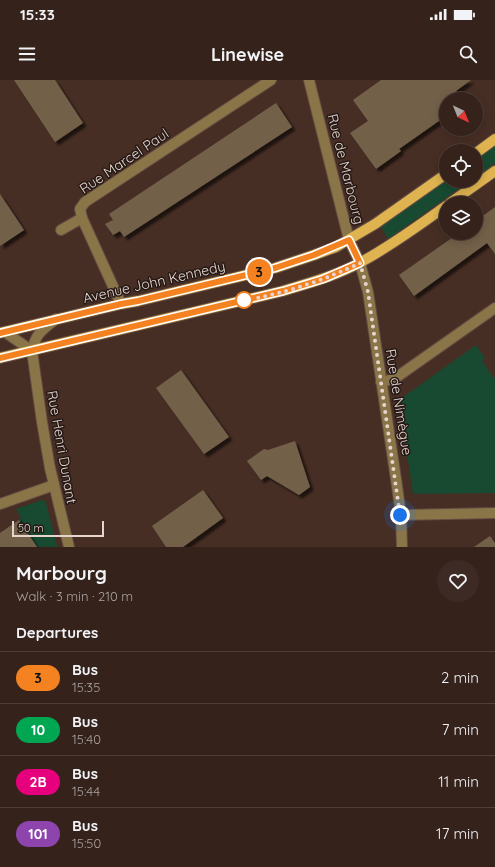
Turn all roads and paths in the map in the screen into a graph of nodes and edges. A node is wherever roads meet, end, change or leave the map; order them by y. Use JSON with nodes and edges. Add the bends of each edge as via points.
{"nodes":[{"id":1,"x":271,"y":80,"type":"edge"},
{"id":2,"x":309,"y":80,"type":"edge"},
{"id":3,"x":495,"y":139,"type":"edge"},
{"id":4,"x":483,"y":148,"type":"edge"},
{"id":5,"x":495,"y":171,"type":"edge"},
{"id":6,"x":439,"y":179,"type":"edge"},
{"id":7,"x":460,"y":196,"type":"edge"},
{"id":8,"x":439,"y":211,"type":"edge"},
{"id":9,"x":82,"y":218,"type":"junction"},
{"id":10,"x":61,"y":230,"type":"dead end"},
{"id":11,"x":349,"y":240,"type":"junction"},
{"id":12,"x":360,"y":263,"type":"junction"},
{"id":13,"x":121,"y":304,"type":"junction"},
{"id":14,"x":495,"y":308,"type":"edge"},
{"id":15,"x":56,"y":319,"type":"junction"},
{"id":16,"x":2,"y":332,"type":"edge"},
{"id":17,"x":32,"y":351,"type":"junction"},
{"id":18,"x":0,"y":358,"type":"edge"},
{"id":19,"x":381,"y":382,"type":"junction"},
{"id":20,"x":54,"y":486,"type":"junction"},
{"id":21,"x":0,"y":504,"type":"edge"},
{"id":22,"x":495,"y":513,"type":"edge"},
{"id":23,"x":400,"y":515,"type":"junction"},
{"id":24,"x":69,"y":547,"type":"edge"},
{"id":25,"x":402,"y":547,"type":"edge"}],
"edges":[{"from":1,"to":9,"type":"street","name":"Rue Marcel Paul","via":[[85,202],[80,209]]},
{"from":2,"to":11,"type":"street","name":"Rue de Marbourg"},
{"from":3,"to":4,"type":"main road"},
{"from":5,"to":7,"type":"main road"},
{"from":6,"to":11,"type":"main road","name":"Avenue John Kennedy"},
{"from":8,"to":12,"type":"main road"},
{"from":9,"to":10,"type":"street"},
{"from":9,"to":13,"type":"street"},
{"from":11,"to":12,"type":"street","name":"Rue de Marbourg"},
{"from":11,"to":13,"type":"main road","name":"Avenue John Kennedy","via":[[275,268]]},
{"from":12,"to":17,"type":"main road","via":[[323,279],[283,291]]},
{"from":12,"to":19,"type":"street","name":"Rue de Nimègue","via":[[368,292]]},
{"from":13,"to":15,"type":"main road","name":"Avenue John Kennedy"},
{"from":14,"to":19,"type":"street","via":[[394,379]]},
{"from":15,"to":16,"type":"main road","name":"Avenue John Kennedy"},
{"from":15,"to":17,"type":"street","name":"Avenue John Kennedy","via":[[39,333]]},
{"from":16,"to":17,"type":"street","name":"Avenue John Kennedy"},
{"from":17,"to":18,"type":"main road"},
{"from":17,"to":20,"type":"street","name":"Rue Henri Dunant"},
{"from":19,"to":23,"type":"street","name":"Rue de Nimègue"},
{"from":20,"to":21,"type":"street"},
{"from":20,"to":24,"type":"street","name":"Rue Henri Dunant"},
{"from":22,"to":23,"type":"street"},
{"from":23,"to":25,"type":"street","name":"Rue de Nimègue"}]}
